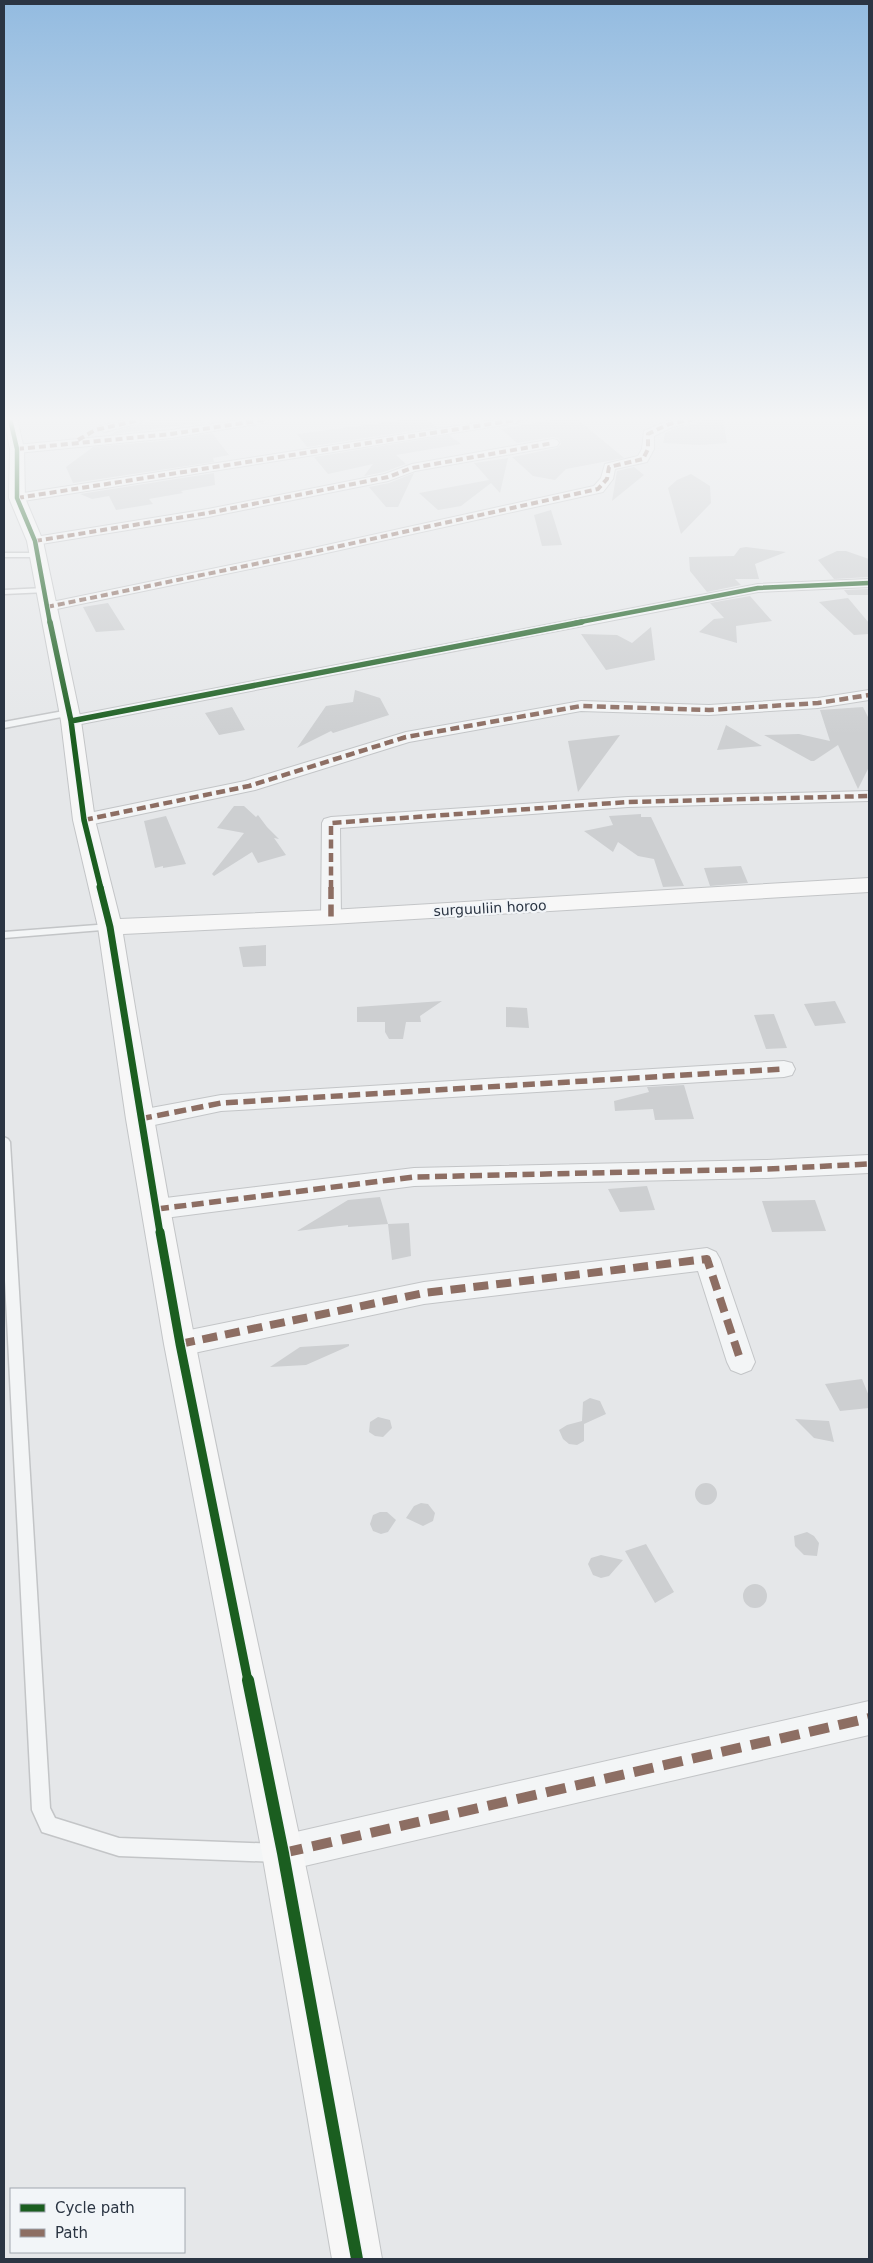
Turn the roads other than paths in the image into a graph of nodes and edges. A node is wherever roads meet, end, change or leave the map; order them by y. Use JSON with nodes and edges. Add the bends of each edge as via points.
{"nodes":[{"id":1,"x":27,"y":525,"type":"edge"},
{"id":2,"x":151,"y":525,"type":"edge"},
{"id":3,"x":437,"y":525,"type":"edge"},
{"id":4,"x":36,"y":548,"type":"junction"},
{"id":5,"x":4,"y":554,"type":"edge"},
{"id":6,"x":869,"y":583,"type":"edge"},
{"id":7,"x":4,"y":592,"type":"edge"},
{"id":8,"x":45,"y":599,"type":"junction"},
{"id":9,"x":869,"y":695,"type":"edge"},
{"id":10,"x":70,"y":717,"type":"junction"},
{"id":11,"x":4,"y":726,"type":"edge"},
{"id":12,"x":869,"y":796,"type":"edge"},
{"id":13,"x":84,"y":820,"type":"junction"},
{"id":14,"x":869,"y":885,"type":"edge"},
{"id":15,"x":331,"y":917,"type":"junction"},
{"id":16,"x":110,"y":927,"type":"junction"},
{"id":17,"x":4,"y":935,"type":"edge"},
{"id":18,"x":784,"y":1069,"type":"dead end"},
{"id":19,"x":140,"y":1119,"type":"junction"},
{"id":20,"x":4,"y":1142,"type":"edge"},
{"id":21,"x":869,"y":1164,"type":"edge"},
{"id":22,"x":157,"y":1209,"type":"junction"},
{"id":23,"x":180,"y":1344,"type":"junction"},
{"id":24,"x":741,"y":1362,"type":"dead end"},
{"id":25,"x":869,"y":1718,"type":"edge"},
{"id":26,"x":283,"y":1853,"type":"junction"},
{"id":27,"x":357,"y":2259,"type":"edge"}],
"edges":[{"from":1,"to":4,"type":"street"},
{"from":2,"to":4,"type":"street"},
{"from":3,"to":8,"type":"street","via":[[313,552]]},
{"from":4,"to":5,"type":"lane"},
{"from":4,"to":8,"type":"street"},
{"from":6,"to":10,"type":"street","via":[[758,588]]},
{"from":7,"to":8,"type":"lane"},
{"from":8,"to":10,"type":"street"},
{"from":9,"to":13,"type":"street","via":[[709,710],[581,706],[406,738],[249,786]]},
{"from":10,"to":11,"type":"lane"},
{"from":10,"to":13,"type":"street"},
{"from":12,"to":15,"type":"street","via":[[628,802],[330,823]]},
{"from":13,"to":16,"type":"street"},
{"from":14,"to":15,"type":"street","name":"surguuliin horoo"},
{"from":15,"to":16,"type":"street","name":"surguuliin horoo"},
{"from":16,"to":17,"type":"lane"},
{"from":16,"to":19,"type":"street"},
{"from":18,"to":19,"type":"street","via":[[221,1103]]},
{"from":19,"to":22,"type":"street"},
{"from":20,"to":26,"type":"lane","via":[[41,1810],[49,1825],[119,1846]]},
{"from":21,"to":22,"type":"street","via":[[414,1177]]},
{"from":22,"to":23,"type":"street"},
{"from":23,"to":24,"type":"street","via":[[424,1293],[707,1259]]},
{"from":23,"to":26,"type":"street"},
{"from":25,"to":26,"type":"street"},
{"from":26,"to":27,"type":"street"}]}
